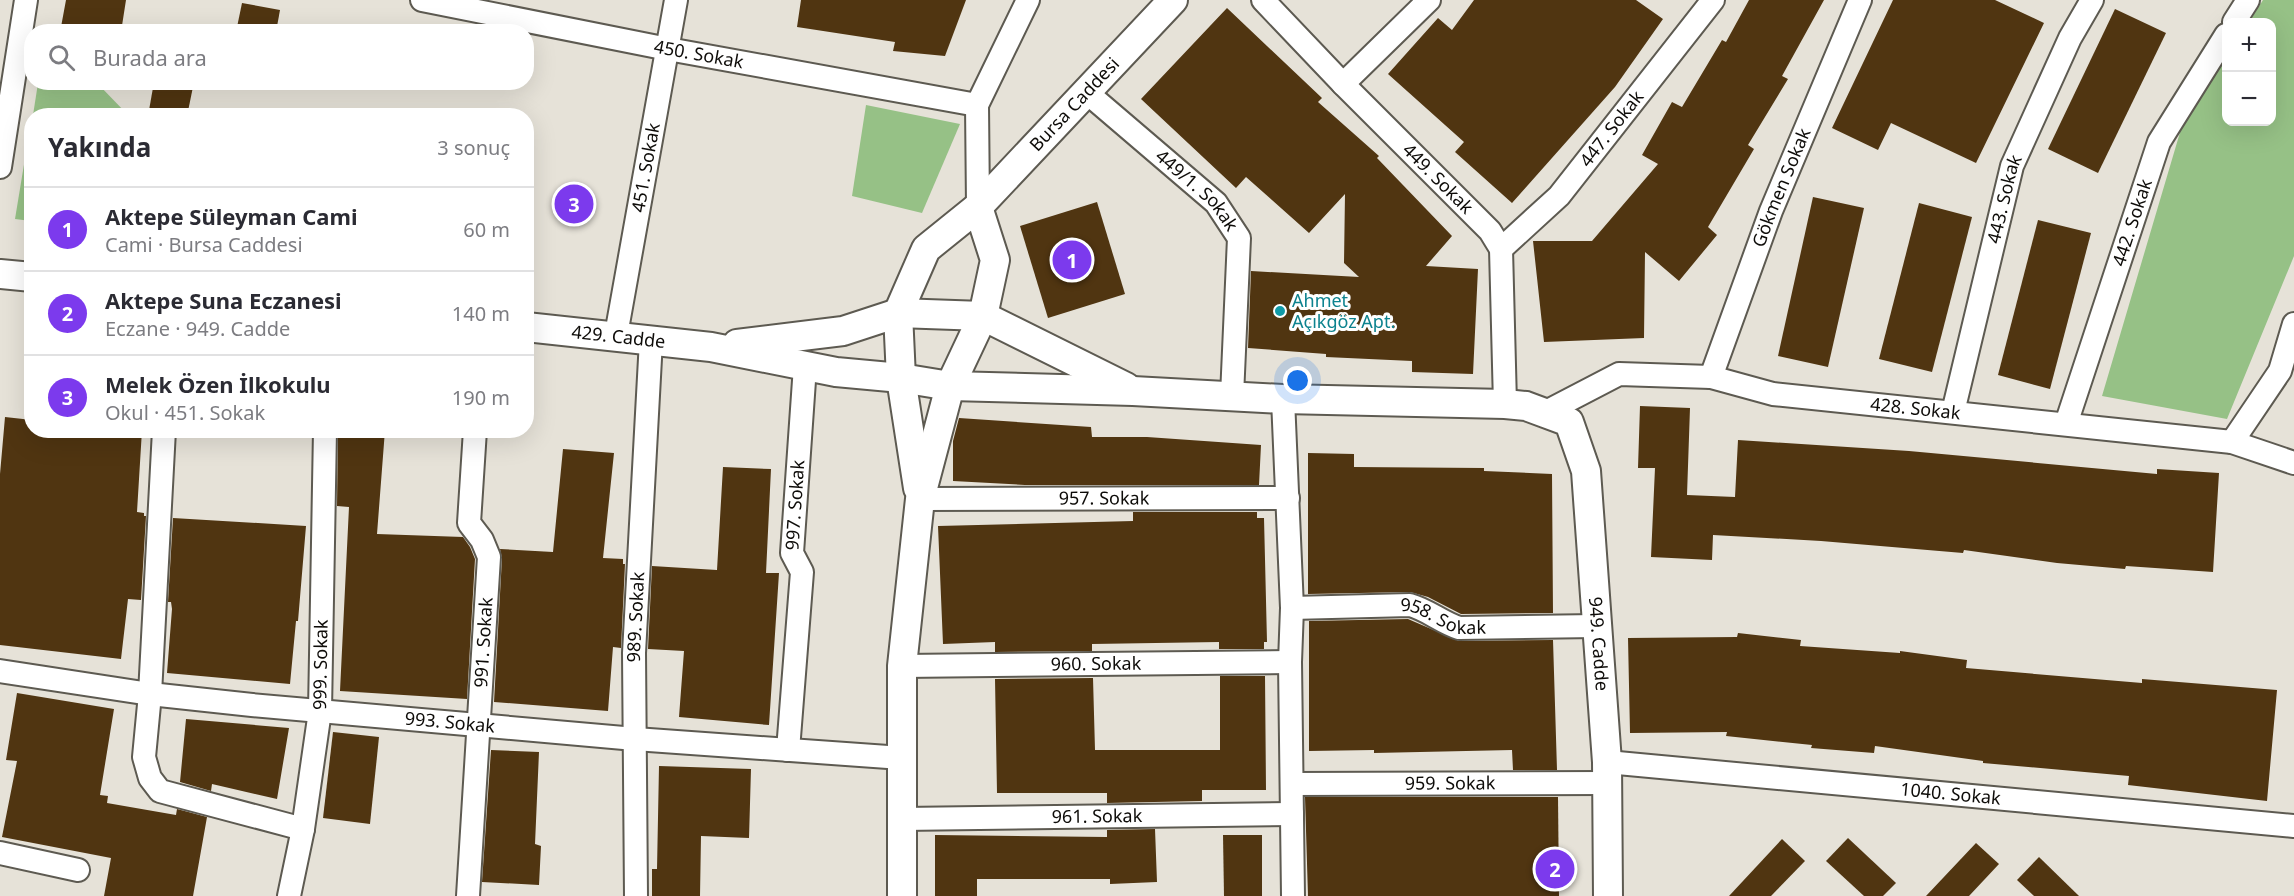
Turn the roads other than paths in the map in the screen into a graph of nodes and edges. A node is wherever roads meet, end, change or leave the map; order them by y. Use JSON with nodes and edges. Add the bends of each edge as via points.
{"nodes":[{"id":1,"x":26,"y":0,"type":"edge"},
{"id":2,"x":422,"y":0,"type":"edge"},
{"id":3,"x":676,"y":0,"type":"edge"},
{"id":4,"x":1029,"y":0,"type":"edge"},
{"id":5,"x":1173,"y":0,"type":"edge"},
{"id":6,"x":1263,"y":0,"type":"edge"},
{"id":7,"x":1429,"y":0,"type":"edge"},
{"id":8,"x":1713,"y":0,"type":"edge"},
{"id":9,"x":1860,"y":0,"type":"edge"},
{"id":10,"x":2092,"y":0,"type":"edge"},
{"id":11,"x":2248,"y":0,"type":"edge"},
{"id":12,"x":2237,"y":18,"type":"edge"},
{"id":13,"x":2222,"y":41,"type":"edge"},
{"id":14,"x":668,"y":49,"type":"junction"},
{"id":15,"x":1342,"y":84,"type":"junction"},
{"id":16,"x":1085,"y":91,"type":"junction"},
{"id":17,"x":977,"y":105,"type":"junction"},
{"id":18,"x":0,"y":167,"type":"edge"},
{"id":19,"x":978,"y":207,"type":"junction"},
{"id":20,"x":1501,"y":249,"type":"junction"},
{"id":21,"x":0,"y":274,"type":"edge"},
{"id":22,"x":24,"y":276,"type":"edge"},
{"id":23,"x":898,"y":313,"type":"junction"},
{"id":24,"x":983,"y":316,"type":"junction"},
{"id":25,"x":2294,"y":324,"type":"edge"},
{"id":26,"x":534,"y":328,"type":"edge"},
{"id":27,"x":616,"y":335,"type":"junction"},
{"id":28,"x":651,"y":340,"type":"junction"},
{"id":29,"x":711,"y":347,"type":"junction"},
{"id":30,"x":805,"y":366,"type":"junction"},
{"id":31,"x":1711,"y":377,"type":"junction"},
{"id":32,"x":901,"y":378,"type":"junction"},
{"id":33,"x":950,"y":386,"type":"junction"},
{"id":34,"x":1133,"y":391,"type":"junction"},
{"id":35,"x":1232,"y":396,"type":"junction"},
{"id":36,"x":1283,"y":399,"type":"junction"},
{"id":37,"x":1505,"y":404,"type":"junction"},
{"id":38,"x":1953,"y":412,"type":"junction"},
{"id":39,"x":1544,"y":413,"type":"junction"},
{"id":40,"x":2066,"y":424,"type":"junction"},
{"id":41,"x":164,"y":438,"type":"edge"},
{"id":42,"x":325,"y":438,"type":"edge"},
{"id":43,"x":474,"y":438,"type":"edge"},
{"id":44,"x":2232,"y":442,"type":"junction"},
{"id":45,"x":2294,"y":463,"type":"edge"},
{"id":46,"x":1288,"y":498,"type":"junction"},
{"id":47,"x":920,"y":499,"type":"junction"},
{"id":48,"x":1292,"y":608,"type":"junction"},
{"id":49,"x":1597,"y":626,"type":"junction"},
{"id":50,"x":1290,"y":662,"type":"junction"},
{"id":51,"x":902,"y":666,"type":"junction"},
{"id":52,"x":0,"y":671,"type":"edge"},
{"id":53,"x":150,"y":694,"type":"junction"},
{"id":54,"x":320,"y":711,"type":"junction"},
{"id":55,"x":478,"y":725,"type":"junction"},
{"id":56,"x":634,"y":739,"type":"junction"},
{"id":57,"x":788,"y":750,"type":"junction"},
{"id":58,"x":902,"y":758,"type":"junction"},
{"id":59,"x":1607,"y":772,"type":"junction"},
{"id":60,"x":1292,"y":784,"type":"junction"},
{"id":61,"x":1292,"y":814,"type":"junction"},
{"id":62,"x":902,"y":819,"type":"junction"},
{"id":63,"x":2294,"y":826,"type":"edge"},
{"id":64,"x":303,"y":828,"type":"junction"},
{"id":65,"x":0,"y":853,"type":"edge"},
{"id":66,"x":78,"y":870,"type":"dead end"},
{"id":67,"x":289,"y":896,"type":"edge"},
{"id":68,"x":468,"y":896,"type":"edge"},
{"id":69,"x":636,"y":896,"type":"edge"},
{"id":70,"x":902,"y":896,"type":"edge"},
{"id":71,"x":1293,"y":896,"type":"edge"},
{"id":72,"x":1608,"y":896,"type":"edge"}],
"edges":[{"from":1,"to":18,"type":"street"},
{"from":2,"to":14,"type":"street","name":"450. Sokak"},
{"from":3,"to":14,"type":"street","name":"451. Sokak"},
{"from":4,"to":17,"type":"street"},
{"from":5,"to":16,"type":"street","name":"Bursa Caddesi"},
{"from":6,"to":15,"type":"street","name":"449. Sokak"},
{"from":7,"to":15,"type":"street"},
{"from":8,"to":20,"type":"street","name":"447. Sokak","via":[[1559,196]]},
{"from":9,"to":31,"type":"street","name":"Gökmen Sokak","via":[[1771,212]]},
{"from":10,"to":38,"type":"street","name":"443. Sokak","via":[[2070,38],[2012,166]]},
{"from":11,"to":12,"type":"street"},
{"from":13,"to":40,"type":"street","name":"442. Sokak","via":[[2159,142]]},
{"from":14,"to":17,"type":"street","name":"450. Sokak"},
{"from":14,"to":27,"type":"street","name":"451. Sokak"},
{"from":15,"to":20,"type":"street","name":"449. Sokak","via":[[1490,231]]},
{"from":16,"to":19,"type":"street","name":"Bursa Caddesi"},
{"from":16,"to":35,"type":"street","name":"449/1. Sokak","via":[[1216,203],[1239,238]]},
{"from":17,"to":19,"type":"street"},
{"from":19,"to":23,"type":"street","name":"Bursa Caddesi","via":[[926,249]]},
{"from":19,"to":24,"type":"street","via":[[995,260]]},
{"from":20,"to":37,"type":"street"},
{"from":21,"to":22,"type":"street"},
{"from":23,"to":24,"type":"street"},
{"from":23,"to":29,"type":"street","via":[[843,331]]},
{"from":23,"to":32,"type":"street"},
{"from":24,"to":33,"type":"street"},
{"from":24,"to":34,"type":"street"},
{"from":25,"to":44,"type":"street","via":[[2280,371]]},
{"from":26,"to":27,"type":"street","name":"429. Cadde"},
{"from":27,"to":28,"type":"street","name":"429. Cadde"},
{"from":28,"to":29,"type":"street","name":"429. Cadde"},
{"from":28,"to":56,"type":"street","name":"989. Sokak","via":[[634,653]]},
{"from":29,"to":30,"type":"street"},
{"from":30,"to":32,"type":"street"},
{"from":30,"to":57,"type":"street","name":"997. Sokak","via":[[792,553],[802,572]]},
{"from":31,"to":38,"type":"street","name":"428. Sokak","via":[[1773,394]]},
{"from":31,"to":39,"type":"street","name":"428. Sokak","via":[[1618,374]]},
{"from":32,"to":33,"type":"street"},
{"from":32,"to":47,"type":"street"},
{"from":33,"to":34,"type":"street"},
{"from":33,"to":47,"type":"street"},
{"from":34,"to":35,"type":"street"},
{"from":35,"to":36,"type":"street"},
{"from":36,"to":37,"type":"street"},
{"from":36,"to":46,"type":"street"},
{"from":37,"to":39,"type":"street"},
{"from":38,"to":40,"type":"street","name":"428. Sokak"},
{"from":39,"to":49,"type":"street","name":"949. Cadde","via":[[1569,422],[1586,471]]},
{"from":40,"to":44,"type":"street","name":"428. Sokak"},
{"from":41,"to":53,"type":"street"},
{"from":42,"to":54,"type":"street","name":"999. Sokak"},
{"from":43,"to":55,"type":"street","name":"991. Sokak","via":[[469,523],[489,557]]},
{"from":44,"to":45,"type":"street","name":"428. Sokak"},
{"from":46,"to":47,"type":"street","name":"957. Sokak"},
{"from":46,"to":48,"type":"street"},
{"from":47,"to":51,"type":"street"},
{"from":48,"to":49,"type":"street","name":"958. Sokak","via":[[1410,605],[1426,609],[1443,623],[1459,628]]},
{"from":48,"to":50,"type":"street"},
{"from":49,"to":59,"type":"street","name":"949. Cadde"},
{"from":50,"to":51,"type":"street","name":"960. Sokak"},
{"from":50,"to":60,"type":"street"},
{"from":51,"to":58,"type":"street"},
{"from":52,"to":53,"type":"street","name":"993. Sokak"},
{"from":53,"to":54,"type":"street","name":"993. Sokak"},
{"from":53,"to":64,"type":"street","via":[[144,757],[150,778],[160,791]]},
{"from":54,"to":55,"type":"street","name":"993. Sokak"},
{"from":54,"to":64,"type":"street","name":"999. Sokak"},
{"from":55,"to":56,"type":"street","name":"993. Sokak"},
{"from":55,"to":68,"type":"street","name":"991. Sokak"},
{"from":56,"to":57,"type":"street","name":"993. Sokak"},
{"from":56,"to":69,"type":"street","name":"989. Sokak"},
{"from":57,"to":58,"type":"street","name":"993. Sokak"},
{"from":58,"to":62,"type":"street"},
{"from":59,"to":60,"type":"street","name":"959. Sokak"},
{"from":59,"to":63,"type":"street","name":"1040. Sokak"},
{"from":59,"to":72,"type":"street","name":"949. Cadde"},
{"from":60,"to":61,"type":"street"},
{"from":61,"to":62,"type":"street","name":"961. Sokak"},
{"from":61,"to":71,"type":"street"},
{"from":62,"to":70,"type":"street"},
{"from":64,"to":67,"type":"street","name":"999. Sokak"},
{"from":65,"to":66,"type":"street"}]}
